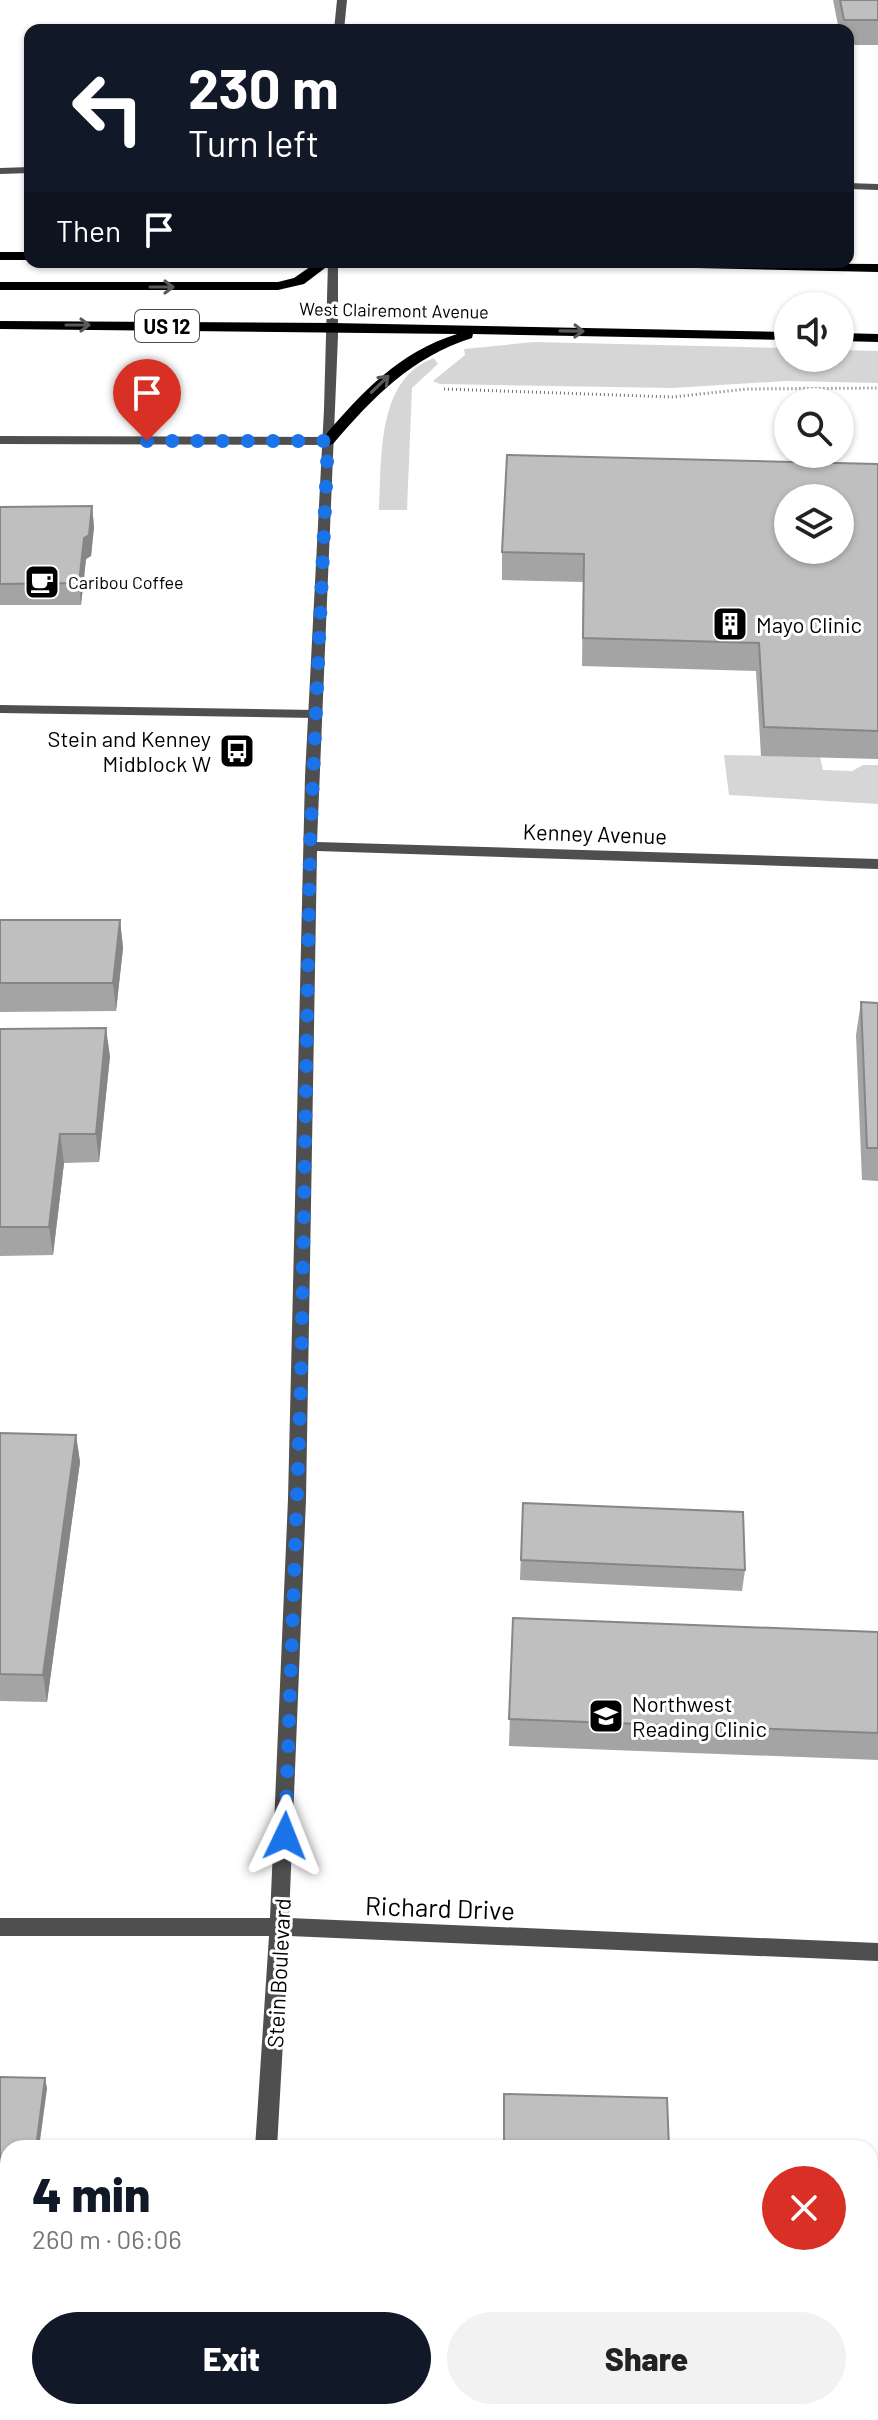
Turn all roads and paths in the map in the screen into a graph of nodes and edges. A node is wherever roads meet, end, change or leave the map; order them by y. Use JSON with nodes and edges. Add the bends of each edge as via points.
{"nodes":[{"id":1,"x":342,"y":0,"type":"edge"},
{"id":2,"x":340,"y":24,"type":"edge"},
{"id":3,"x":24,"y":170,"type":"edge"},
{"id":4,"x":0,"y":171,"type":"edge"},
{"id":5,"x":854,"y":186,"type":"edge"},
{"id":6,"x":878,"y":187,"type":"edge"},
{"id":7,"x":0,"y":256,"type":"edge"},
{"id":8,"x":24,"y":256,"type":"edge"},
{"id":9,"x":854,"y":267,"type":"edge"},
{"id":10,"x":317,"y":268,"type":"edge"},
{"id":11,"x":333,"y":268,"type":"edge"},
{"id":12,"x":878,"y":268,"type":"edge"},
{"id":13,"x":0,"y":286,"type":"edge"},
{"id":14,"x":0,"y":325,"type":"edge"},
{"id":15,"x":333,"y":327,"type":"junction"},
{"id":16,"x":494,"y":329,"type":"junction"},
{"id":17,"x":774,"y":336,"type":"edge"},
{"id":18,"x":854,"y":337,"type":"edge"},
{"id":19,"x":878,"y":338,"type":"edge"},
{"id":20,"x":878,"y":388,"type":"edge"},
{"id":21,"x":436,"y":389,"type":"dead end"},
{"id":22,"x":0,"y":440,"type":"edge"},
{"id":23,"x":328,"y":441,"type":"junction"},
{"id":24,"x":0,"y":709,"type":"edge"},
{"id":25,"x":316,"y":714,"type":"junction"},
{"id":26,"x":310,"y":846,"type":"junction"},
{"id":27,"x":878,"y":864,"type":"edge"},
{"id":28,"x":0,"y":1927,"type":"edge"},
{"id":29,"x":281,"y":1927,"type":"junction"},
{"id":30,"x":878,"y":1952,"type":"edge"},
{"id":31,"x":267,"y":2140,"type":"edge"}],
"edges":[{"from":1,"to":2,"type":"street"},
{"from":3,"to":4,"type":"street"},
{"from":5,"to":6,"type":"street"},
{"from":7,"to":8,"type":"main road"},
{"from":9,"to":12,"type":"main road"},
{"from":13,"to":10,"type":"main road","one_way":true,"via":[[278,286],[299,281]]},
{"from":11,"to":15,"type":"street","name":"Stein Boulevard"},
{"from":14,"to":15,"type":"main road","name":"West Clairemont Avenue","number":"US 12","one_way":true},
{"from":15,"to":16,"type":"main road","name":"West Clairemont Avenue","number":"US 12"},
{"from":15,"to":23,"type":"street","name":"Stein Boulevard"},
{"from":16,"to":17,"type":"main road","name":"West Clairemont Avenue","number":"US 12","one_way":true},
{"from":23,"to":16,"type":"main road","one_way":true,"via":[[414,355],[450,339]]},
{"from":18,"to":19,"type":"main road"},
{"from":20,"to":21,"type":"path","via":[[747,389],[673,397]]},
{"from":22,"to":23,"type":"street"},
{"from":23,"to":25,"type":"street","name":"Stein Boulevard"},
{"from":24,"to":25,"type":"street"},
{"from":25,"to":26,"type":"street","name":"Stein Boulevard"},
{"from":26,"to":27,"type":"street","name":"Kenney Avenue"},
{"from":26,"to":29,"type":"street","name":"Stein Boulevard","via":[[301,1381]]},
{"from":28,"to":29,"type":"street","name":"Richard Drive"},
{"from":29,"to":30,"type":"street","name":"Richard Drive"},
{"from":29,"to":31,"type":"street","name":"Stein Boulevard"}]}
